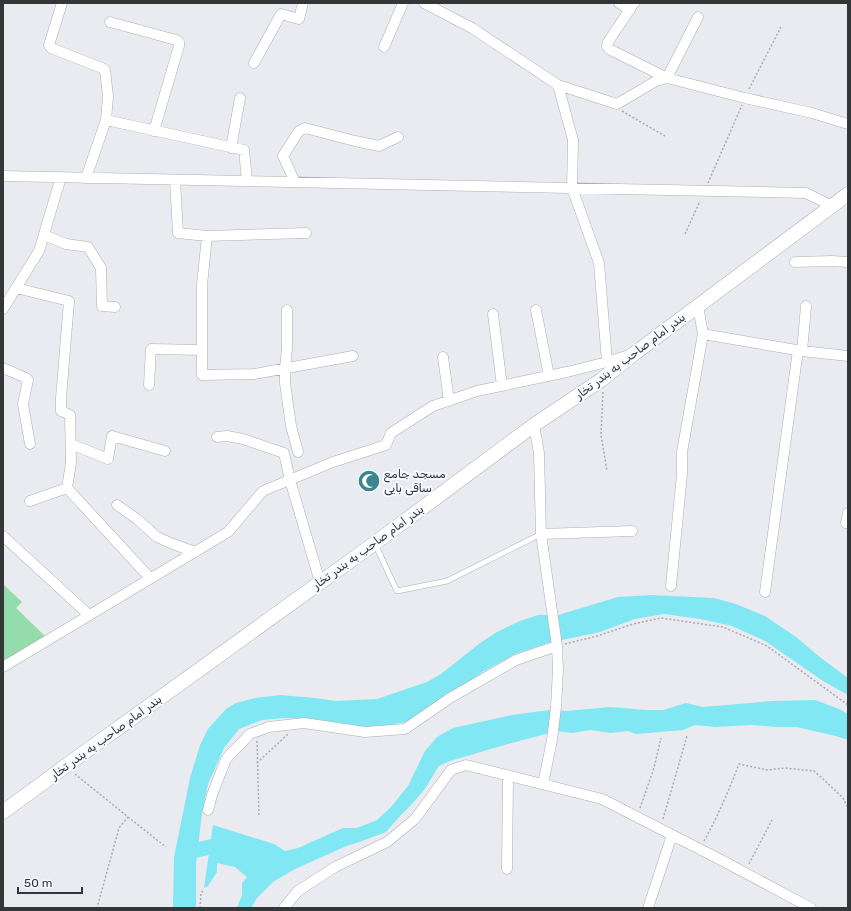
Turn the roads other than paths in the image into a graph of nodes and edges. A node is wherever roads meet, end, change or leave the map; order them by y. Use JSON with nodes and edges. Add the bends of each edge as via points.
{"nodes":[{"id":1,"x":62,"y":3,"type":"edge"},
{"id":2,"x":304,"y":3,"type":"edge"},
{"id":3,"x":403,"y":3,"type":"edge"},
{"id":4,"x":424,"y":3,"type":"edge"},
{"id":5,"x":619,"y":3,"type":"edge"},
{"id":6,"x":632,"y":6,"type":"edge"},
{"id":7,"x":698,"y":17,"type":"dead end"},
{"id":8,"x":110,"y":22,"type":"dead end"},
{"id":9,"x":384,"y":48,"type":"dead end"},
{"id":10,"x":254,"y":63,"type":"dead end"},
{"id":11,"x":667,"y":78,"type":"junction"},
{"id":12,"x":558,"y":85,"type":"junction"},
{"id":13,"x":240,"y":98,"type":"dead end"},
{"id":14,"x":106,"y":120,"type":"junction"},
{"id":15,"x":848,"y":124,"type":"edge"},
{"id":16,"x":154,"y":131,"type":"junction"},
{"id":17,"x":398,"y":137,"type":"dead end"},
{"id":18,"x":232,"y":148,"type":"junction"},
{"id":19,"x":3,"y":176,"type":"edge"},
{"id":20,"x":61,"y":177,"type":"junction"},
{"id":21,"x":86,"y":178,"type":"junction"},
{"id":22,"x":175,"y":180,"type":"junction"},
{"id":23,"x":247,"y":181,"type":"junction"},
{"id":24,"x":294,"y":182,"type":"junction"},
{"id":25,"x":572,"y":188,"type":"junction"},
{"id":26,"x":848,"y":194,"type":"edge"},
{"id":27,"x":832,"y":206,"type":"junction"},
{"id":28,"x":306,"y":233,"type":"dead end"},
{"id":29,"x":44,"y":235,"type":"junction"},
{"id":30,"x":207,"y":236,"type":"junction"},
{"id":31,"x":795,"y":262,"type":"dead end"},
{"id":32,"x":848,"y":262,"type":"edge"},
{"id":33,"x":16,"y":288,"type":"junction"},
{"id":34,"x":698,"y":306,"type":"junction"},
{"id":35,"x":806,"y":306,"type":"dead end"},
{"id":36,"x":115,"y":307,"type":"dead end"},
{"id":37,"x":3,"y":309,"type":"edge"},
{"id":38,"x":287,"y":310,"type":"dead end"},
{"id":39,"x":536,"y":310,"type":"dead end"},
{"id":40,"x":493,"y":314,"type":"dead end"},
{"id":41,"x":703,"y":334,"type":"junction"},
{"id":42,"x":202,"y":350,"type":"junction"},
{"id":43,"x":800,"y":351,"type":"junction"},
{"id":44,"x":635,"y":353,"type":"junction"},
{"id":45,"x":353,"y":356,"type":"dead end"},
{"id":46,"x":848,"y":356,"type":"edge"},
{"id":47,"x":443,"y":357,"type":"dead end"},
{"id":48,"x":607,"y":362,"type":"junction"},
{"id":49,"x":3,"y":368,"type":"edge"},
{"id":50,"x":285,"y":368,"type":"junction"},
{"id":51,"x":549,"y":376,"type":"junction"},
{"id":52,"x":149,"y":385,"type":"dead end"},
{"id":53,"x":502,"y":386,"type":"junction"},
{"id":54,"x":449,"y":401,"type":"junction"},
{"id":55,"x":534,"y":425,"type":"junction"},
{"id":56,"x":217,"y":437,"type":"dead end"},
{"id":57,"x":30,"y":444,"type":"dead end"},
{"id":58,"x":71,"y":444,"type":"junction"},
{"id":59,"x":165,"y":451,"type":"dead end"},
{"id":60,"x":298,"y":452,"type":"dead end"},
{"id":61,"x":290,"y":480,"type":"junction"},
{"id":62,"x":67,"y":488,"type":"junction"},
{"id":63,"x":30,"y":501,"type":"dead end"},
{"id":64,"x":117,"y":505,"type":"dead end"},
{"id":65,"x":848,"y":513,"type":"edge"},
{"id":66,"x":846,"y":523,"type":"dead end"},
{"id":67,"x":632,"y":531,"type":"dead end"},
{"id":68,"x":541,"y":534,"type":"junction"},
{"id":69,"x":3,"y":536,"type":"edge"},
{"id":70,"x":375,"y":543,"type":"junction"},
{"id":71,"x":195,"y":552,"type":"junction"},
{"id":72,"x":150,"y":578,"type":"junction"},
{"id":73,"x":320,"y":582,"type":"junction"},
{"id":74,"x":671,"y":586,"type":"dead end"},
{"id":75,"x":765,"y":592,"type":"dead end"},
{"id":76,"x":89,"y":615,"type":"junction"},
{"id":77,"x":557,"y":646,"type":"junction"},
{"id":78,"x":3,"y":667,"type":"edge"},
{"id":79,"x":508,"y":776,"type":"junction"},
{"id":80,"x":543,"y":784,"type":"junction"},
{"id":81,"x":208,"y":810,"type":"dead end"},
{"id":82,"x":3,"y":812,"type":"edge"},
{"id":83,"x":672,"y":835,"type":"junction"},
{"id":84,"x":507,"y":869,"type":"dead end"},
{"id":85,"x":284,"y":908,"type":"edge"},
{"id":86,"x":648,"y":908,"type":"edge"},
{"id":87,"x":811,"y":908,"type":"edge"}],
"edges":[{"from":1,"to":14,"type":"street","via":[[49,45],[105,70],[108,96]]},
{"from":2,"to":10,"type":"street","via":[[299,19],[281,14]]},
{"from":3,"to":9,"type":"street"},
{"from":4,"to":12,"type":"street","via":[[472,28]]},
{"from":5,"to":6,"type":"street"},
{"from":6,"to":11,"type":"street","via":[[606,46]]},
{"from":7,"to":11,"type":"street"},
{"from":8,"to":16,"type":"street","via":[[179,42]]},
{"from":11,"to":12,"type":"street","via":[[656,81],[618,104]]},
{"from":11,"to":15,"type":"street"},
{"from":12,"to":25,"type":"street","via":[[573,140]]},
{"from":13,"to":18,"type":"street"},
{"from":14,"to":16,"type":"street"},
{"from":14,"to":21,"type":"street"},
{"from":16,"to":18,"type":"street"},
{"from":17,"to":24,"type":"street","via":[[379,146],[305,128],[299,132],[283,156]]},
{"from":18,"to":23,"type":"street","via":[[244,150]]},
{"from":19,"to":20,"type":"street"},
{"from":20,"to":21,"type":"street"},
{"from":20,"to":29,"type":"street"},
{"from":21,"to":22,"type":"street"},
{"from":22,"to":23,"type":"street"},
{"from":22,"to":30,"type":"street","via":[[178,233]]},
{"from":23,"to":24,"type":"street"},
{"from":24,"to":25,"type":"street"},
{"from":25,"to":27,"type":"street","via":[[806,193]]},
{"from":25,"to":48,"type":"street","via":[[599,263]]},
{"from":26,"to":27,"type":"main road","name":"بندر امام صاحب به بندر تخار"},
{"from":27,"to":34,"type":"main road","name":"بندر امام صاحب به بندر تخار"},
{"from":28,"to":30,"type":"street"},
{"from":29,"to":33,"type":"street","via":[[39,251]]},
{"from":29,"to":36,"type":"street","via":[[66,244],[88,247],[101,268],[102,306]]},
{"from":30,"to":42,"type":"street","via":[[202,285]]},
{"from":31,"to":32,"type":"street"},
{"from":33,"to":37,"type":"street"},
{"from":33,"to":58,"type":"street","via":[[69,301],[61,411],[70,415]]},
{"from":34,"to":41,"type":"street"},
{"from":34,"to":44,"type":"main road","name":"بندر امام صاحب به بندر تخار"},
{"from":35,"to":43,"type":"street"},
{"from":38,"to":50,"type":"street"},
{"from":39,"to":51,"type":"street"},
{"from":40,"to":53,"type":"street"},
{"from":41,"to":43,"type":"street"},
{"from":41,"to":74,"type":"street","via":[[682,452]]},
{"from":42,"to":50,"type":"street","via":[[202,375],[254,374]]},
{"from":42,"to":52,"type":"street","via":[[151,349]]},
{"from":43,"to":46,"type":"street"},
{"from":43,"to":75,"type":"street"},
{"from":44,"to":48,"type":"street"},
{"from":44,"to":55,"type":"main road","name":"بندر امام صاحب به بندر تخار","via":[[601,380]]},
{"from":45,"to":50,"type":"street"},
{"from":47,"to":54,"type":"street"},
{"from":48,"to":51,"type":"street"},
{"from":49,"to":57,"type":"street","via":[[28,380],[23,404]]},
{"from":50,"to":60,"type":"street","via":[[284,382]]},
{"from":51,"to":53,"type":"street"},
{"from":53,"to":54,"type":"street","via":[[476,391]]},
{"from":54,"to":61,"type":"street","via":[[433,406],[391,433],[386,445],[333,462]]},
{"from":55,"to":68,"type":"street","via":[[539,453]]},
{"from":55,"to":70,"type":"main road","name":"بندر امام صاحب به بندر تخار"},
{"from":56,"to":61,"type":"street","via":[[243,439],[284,453]]},
{"from":58,"to":59,"type":"street","via":[[108,459],[112,436]]},
{"from":58,"to":62,"type":"street"},
{"from":61,"to":71,"type":"street","via":[[263,491],[228,532]]},
{"from":61,"to":73,"type":"street"},
{"from":62,"to":63,"type":"street"},
{"from":62,"to":72,"type":"street"},
{"from":64,"to":71,"type":"street","via":[[156,537]]},
{"from":65,"to":66,"type":"street"},
{"from":67,"to":68,"type":"street"},
{"from":68,"to":70,"type":"lane","via":[[447,581],[397,591]]},
{"from":68,"to":77,"type":"street"},
{"from":69,"to":76,"type":"street"},
{"from":70,"to":73,"type":"main road","name":"بندر امام صاحب به بندر تخار"},
{"from":71,"to":72,"type":"street"},
{"from":72,"to":76,"type":"street"},
{"from":73,"to":82,"type":"main road","name":"بندر امام صاحب به بندر تخار"},
{"from":76,"to":78,"type":"street"},
{"from":77,"to":80,"type":"street","via":[[556,707]]},
{"from":77,"to":81,"type":"street","via":[[516,660],[450,698],[405,729],[364,732],[300,723],[269,726],[256,731],[250,734],[226,760]]},
{"from":79,"to":80,"type":"street"},
{"from":79,"to":84,"type":"street"},
{"from":79,"to":85,"type":"street","via":[[466,765],[451,770],[415,819],[393,838],[335,867],[298,891]]},
{"from":80,"to":83,"type":"street","via":[[602,800]]},
{"from":83,"to":86,"type":"street"},
{"from":83,"to":87,"type":"street"}]}
